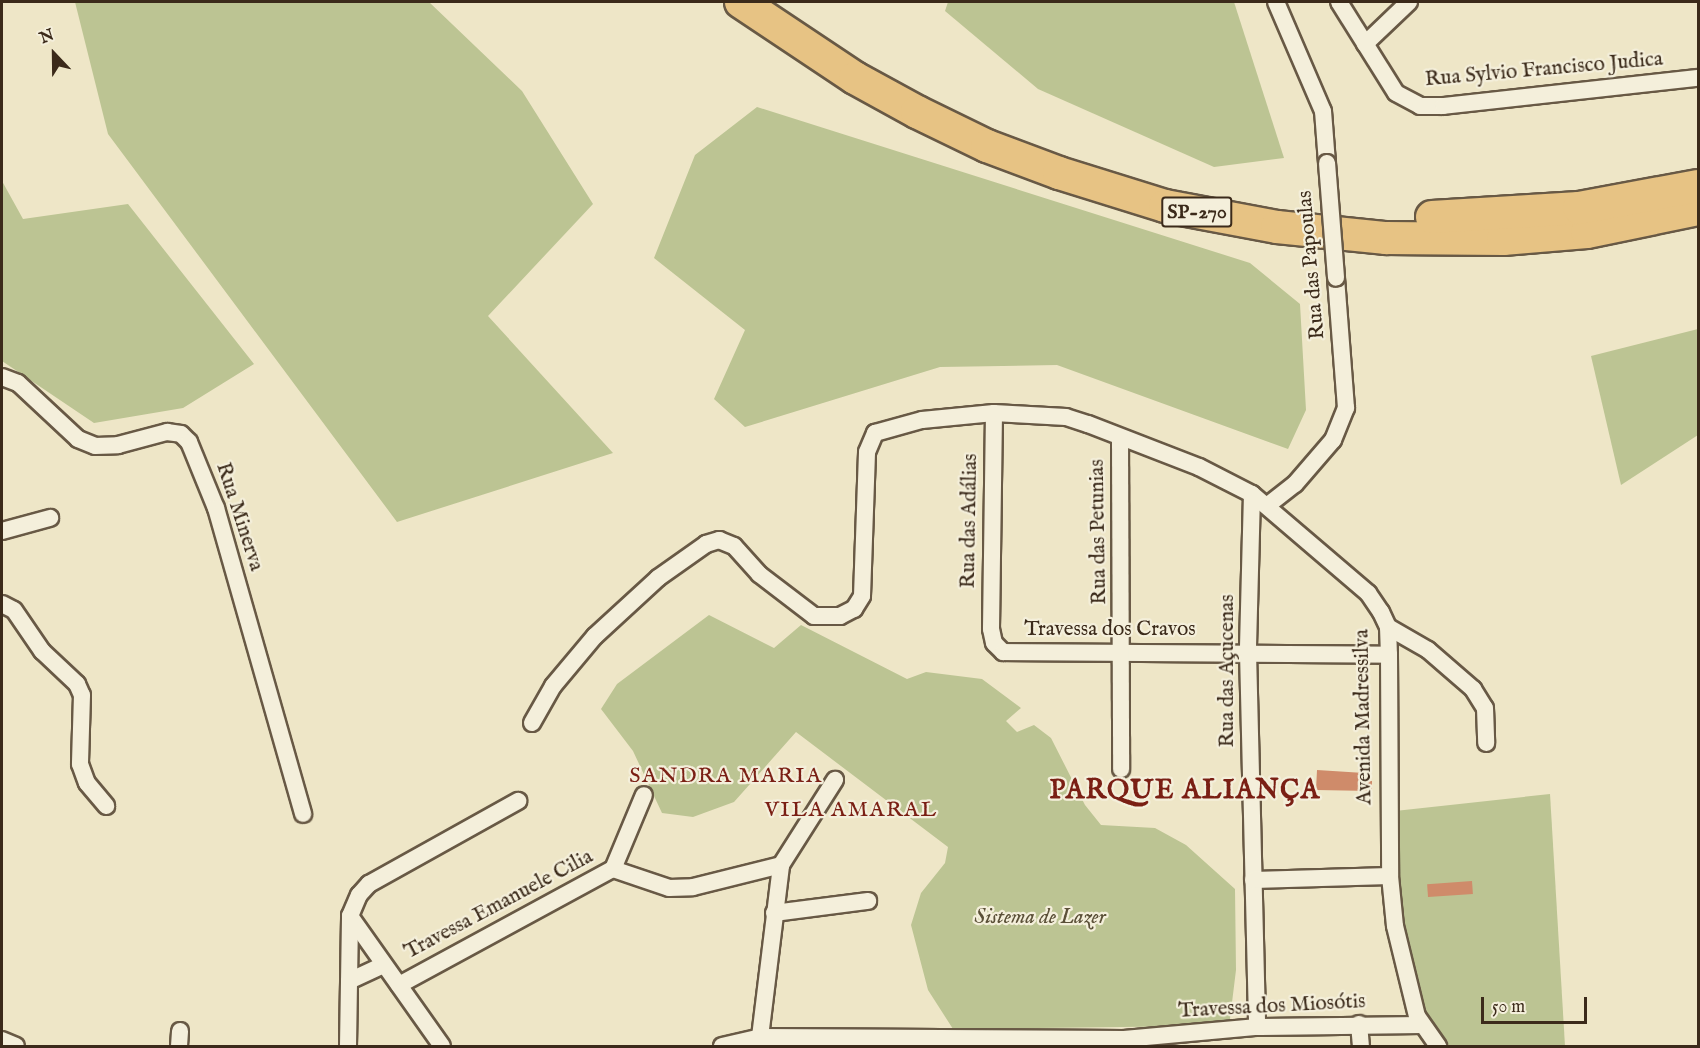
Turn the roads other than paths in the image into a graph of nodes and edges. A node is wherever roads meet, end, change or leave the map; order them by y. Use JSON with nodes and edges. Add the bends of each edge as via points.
{"nodes":[{"id":1,"x":741,"y":2,"type":"edge"},
{"id":2,"x":775,"y":2,"type":"edge"},
{"id":3,"x":1276,"y":2,"type":"edge"},
{"id":4,"x":1339,"y":2,"type":"edge"},
{"id":5,"x":1409,"y":2,"type":"edge"},
{"id":6,"x":1365,"y":44,"type":"junction"},
{"id":7,"x":1698,"y":78,"type":"edge"},
{"id":8,"x":1698,"y":186,"type":"edge"},
{"id":9,"x":1698,"y":209,"type":"edge"},
{"id":10,"x":2,"y":377,"type":"edge"},
{"id":11,"x":994,"y":413,"type":"junction"},
{"id":12,"x":1120,"y":438,"type":"junction"},
{"id":13,"x":1252,"y":494,"type":"junction"},
{"id":14,"x":1268,"y":505,"type":"junction"},
{"id":15,"x":50,"y":518,"type":"dead end"},
{"id":16,"x":2,"y":531,"type":"edge"},
{"id":17,"x":2,"y":604,"type":"edge"},
{"id":18,"x":1388,"y":627,"type":"junction"},
{"id":19,"x":991,"y":629,"type":"joint"},
{"id":20,"x":1124,"y":652,"type":"junction"},
{"id":21,"x":1248,"y":652,"type":"junction"},
{"id":22,"x":1389,"y":655,"type":"junction"},
{"id":23,"x":532,"y":723,"type":"dead end"},
{"id":24,"x":1486,"y":743,"type":"dead end"},
{"id":25,"x":1121,"y":769,"type":"dead end"},
{"id":26,"x":836,"y":780,"type":"dead end"},
{"id":27,"x":644,"y":795,"type":"dead end"},
{"id":28,"x":518,"y":801,"type":"dead end"},
{"id":29,"x":106,"y":806,"type":"dead end"},
{"id":30,"x":303,"y":814,"type":"dead end"},
{"id":31,"x":782,"y":865,"type":"junction"},
{"id":32,"x":613,"y":869,"type":"junction"},
{"id":33,"x":1390,"y":876,"type":"junction"},
{"id":34,"x":1253,"y":880,"type":"junction"},
{"id":35,"x":868,"y":901,"type":"dead end"},
{"id":36,"x":774,"y":913,"type":"junction"},
{"id":37,"x":350,"y":916,"type":"junction"},
{"id":38,"x":384,"y":965,"type":"junction"},
{"id":39,"x":350,"y":981,"type":"junction"},
{"id":40,"x":399,"y":985,"type":"junction"},
{"id":41,"x":1359,"y":1024,"type":"junction"},
{"id":42,"x":1422,"y":1024,"type":"junction"},
{"id":43,"x":1257,"y":1028,"type":"junction"},
{"id":44,"x":760,"y":1037,"type":"junction"},
{"id":45,"x":2,"y":1040,"type":"edge"},
{"id":46,"x":877,"y":1043,"type":"edge"},
{"id":47,"x":1123,"y":1043,"type":"edge"},
{"id":48,"x":16,"y":1047,"type":"edge"},
{"id":49,"x":348,"y":1047,"type":"edge"},
{"id":50,"x":442,"y":1047,"type":"edge"},
{"id":51,"x":722,"y":1047,"type":"edge"},
{"id":52,"x":1361,"y":1047,"type":"edge"},
{"id":53,"x":1438,"y":1047,"type":"edge"}],
"edges":[{"from":1,"to":9,"type":"highway","number":"SP-270","via":[[855,78],[927,117],[1059,173],[1165,206],[1277,227],[1386,238],[1503,239],[1587,232]]},
{"from":2,"to":8,"type":"highway","number":"SP-270","via":[[863,60],[1009,132],[1108,170],[1195,193],[1294,210],[1465,217],[1579,208]]},
{"from":3,"to":14,"type":"street","name":"Rua das Papoulas","bridge":true,"via":[[1323,111],[1346,408],[1334,440],[1295,484]]},
{"from":4,"to":6,"type":"street","name":"Rua Sylvio Francisco Judica"},
{"from":5,"to":6,"type":"street"},
{"from":6,"to":7,"type":"street","name":"Rua Sylvio Francisco Judica","via":[[1396,93],[1420,105],[1443,106]]},
{"from":10,"to":30,"type":"street","name":"Rua Minerva","via":[[18,383],[78,439],[95,446],[118,445],[167,432],[181,434],[189,442],[216,508]]},
{"from":11,"to":12,"type":"street","name":"Avenida Madressilva","via":[[1066,417]]},
{"from":11,"to":19,"type":"street","name":"Rua das Adálias"},
{"from":11,"to":23,"type":"street","name":"Avenida Madressilva","via":[[890,426],[874,433],[867,452],[862,596],[854,609],[840,616],[814,616],[759,574],[734,546],[719,540],[689,553],[658,578],[573,658]]},
{"from":12,"to":13,"type":"street","name":"Avenida Madressilva","via":[[1192,464]]},
{"from":12,"to":20,"type":"street","name":"Rua das Petunias"},
{"from":13,"to":14,"type":"street","name":"Avenida Madressilva"},
{"from":13,"to":21,"type":"street","name":"Rua das Açucenas"},
{"from":14,"to":18,"type":"street","name":"Avenida Madressilva","via":[[1368,593]]},
{"from":15,"to":16,"type":"street"},
{"from":17,"to":29,"type":"street","via":[[14,610],[42,651],[77,684],[82,695],[80,764],[87,783]]},
{"from":18,"to":22,"type":"street","name":"Avenida Madressilva"},
{"from":18,"to":24,"type":"street","via":[[1428,650],[1473,689],[1485,708]]},
{"from":19,"to":20,"type":"street","name":"Travessa dos Cravos","via":[[994,643],[1003,652]]},
{"from":20,"to":21,"type":"street","name":"Travessa dos Cravos"},
{"from":20,"to":25,"type":"street","name":"Rua das Petunias"},
{"from":21,"to":22,"type":"street","name":"Travessa dos Cravos"},
{"from":21,"to":34,"type":"street","name":"Rua das Açucenas"},
{"from":22,"to":33,"type":"street","name":"Avenida Madressilva"},
{"from":26,"to":31,"type":"street"},
{"from":27,"to":32,"type":"street","name":"Travessa Emanuele Cilia"},
{"from":28,"to":37,"type":"street","via":[[369,884]]},
{"from":31,"to":32,"type":"street","via":[[693,887],[669,888]]},
{"from":31,"to":36,"type":"street"},
{"from":32,"to":40,"type":"street","name":"Travessa Emanuele Cilia"},
{"from":33,"to":34,"type":"street"},
{"from":33,"to":42,"type":"street","name":"Avenida Madressilva","via":[[1397,935]]},
{"from":34,"to":43,"type":"street","name":"Rua das Açucenas"},
{"from":35,"to":36,"type":"street"},
{"from":36,"to":44,"type":"street"},
{"from":37,"to":38,"type":"street"},
{"from":37,"to":39,"type":"street"},
{"from":38,"to":39,"type":"street"},
{"from":38,"to":40,"type":"street"},
{"from":39,"to":49,"type":"street"},
{"from":40,"to":50,"type":"street"},
{"from":41,"to":42,"type":"street","name":"Travessa dos Miosótis"},
{"from":41,"to":43,"type":"street","name":"Travessa dos Miosótis"},
{"from":41,"to":52,"type":"street"},
{"from":42,"to":53,"type":"street","name":"Avenida Madressilva"},
{"from":43,"to":47,"type":"street","name":"Travessa dos Miosótis"},
{"from":44,"to":46,"type":"street","name":"Travessa dos Miosótis"},
{"from":44,"to":51,"type":"street","name":"Travessa dos Miosótis"},
{"from":45,"to":48,"type":"street"},
{"from":46,"to":47,"type":"street","name":"Travessa dos Miosótis"}]}
